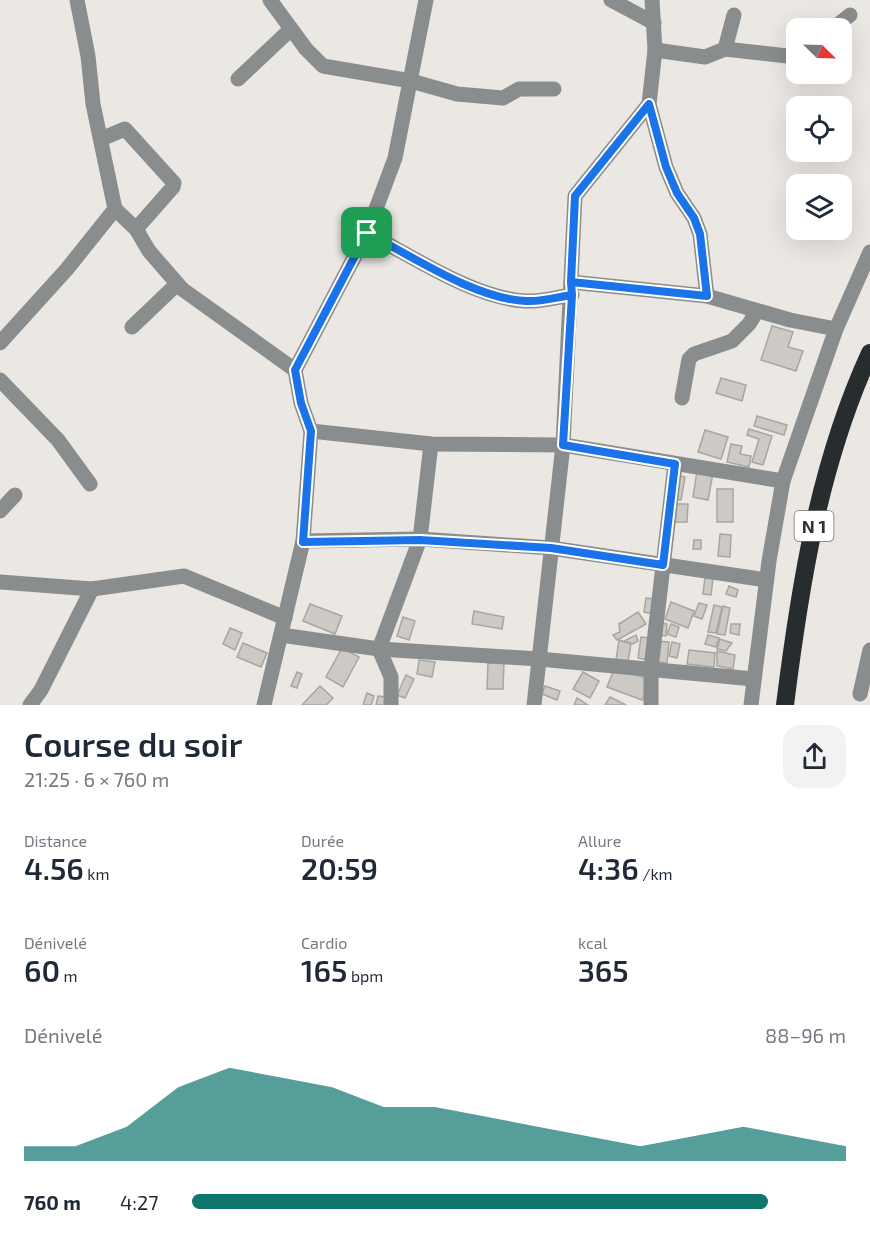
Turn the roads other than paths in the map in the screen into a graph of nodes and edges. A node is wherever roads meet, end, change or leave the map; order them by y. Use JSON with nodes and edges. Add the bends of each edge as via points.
{"nodes":[{"id":1,"x":77,"y":0,"type":"edge"},
{"id":2,"x":270,"y":0,"type":"edge"},
{"id":3,"x":426,"y":0,"type":"edge"},
{"id":4,"x":611,"y":0,"type":"edge"},
{"id":5,"x":652,"y":0,"type":"edge"},
{"id":6,"x":734,"y":15,"type":"dead end"},
{"id":7,"x":850,"y":15,"type":"dead end"},
{"id":8,"x":846,"y":18,"type":"edge"},
{"id":9,"x":654,"y":23,"type":"junction"},
{"id":10,"x":291,"y":29,"type":"junction"},
{"id":11,"x":725,"y":49,"type":"junction"},
{"id":12,"x":655,"y":50,"type":"junction"},
{"id":13,"x":786,"y":56,"type":"edge"},
{"id":14,"x":238,"y":80,"type":"dead end"},
{"id":15,"x":411,"y":81,"type":"junction"},
{"id":16,"x":554,"y":89,"type":"dead end"},
{"id":17,"x":649,"y":104,"type":"junction"},
{"id":18,"x":101,"y":139,"type":"junction"},
{"id":19,"x":115,"y":209,"type":"junction"},
{"id":20,"x":136,"y":229,"type":"junction"},
{"id":21,"x":367,"y":233,"type":"junction"},
{"id":22,"x":870,"y":252,"type":"edge"},
{"id":23,"x":177,"y":284,"type":"junction"},
{"id":24,"x":571,"y":288,"type":"junction"},
{"id":25,"x":707,"y":296,"type":"junction"},
{"id":26,"x":757,"y":310,"type":"junction"},
{"id":27,"x":132,"y":327,"type":"dead end"},
{"id":28,"x":836,"y":329,"type":"junction"},
{"id":29,"x":0,"y":343,"type":"edge"},
{"id":30,"x":870,"y":354,"type":"edge"},
{"id":31,"x":295,"y":370,"type":"junction"},
{"id":32,"x":0,"y":380,"type":"edge"},
{"id":33,"x":682,"y":398,"type":"dead end"},
{"id":34,"x":311,"y":431,"type":"junction"},
{"id":35,"x":431,"y":444,"type":"junction"},
{"id":36,"x":563,"y":445,"type":"junction"},
{"id":37,"x":675,"y":464,"type":"junction"},
{"id":38,"x":783,"y":481,"type":"junction"},
{"id":39,"x":90,"y":484,"type":"dead end"},
{"id":40,"x":15,"y":495,"type":"dead end"},
{"id":41,"x":0,"y":511,"type":"edge"},
{"id":42,"x":420,"y":540,"type":"junction"},
{"id":43,"x":303,"y":542,"type":"junction"},
{"id":44,"x":551,"y":548,"type":"junction"},
{"id":45,"x":663,"y":565,"type":"junction"},
{"id":46,"x":766,"y":580,"type":"junction"},
{"id":47,"x":0,"y":582,"type":"edge"},
{"id":48,"x":93,"y":589,"type":"junction"},
{"id":49,"x":285,"y":618,"type":"junction"},
{"id":50,"x":281,"y":635,"type":"junction"},
{"id":51,"x":380,"y":649,"type":"junction"},
{"id":52,"x":870,"y":650,"type":"edge"},
{"id":53,"x":539,"y":659,"type":"junction"},
{"id":54,"x":651,"y":669,"type":"junction"},
{"id":55,"x":754,"y":679,"type":"junction"},
{"id":56,"x":860,"y":694,"type":"dead end"},
{"id":57,"x":30,"y":705,"type":"edge"},
{"id":58,"x":264,"y":705,"type":"edge"},
{"id":59,"x":392,"y":705,"type":"edge"},
{"id":60,"x":534,"y":705,"type":"edge"},
{"id":61,"x":651,"y":705,"type":"edge"},
{"id":62,"x":751,"y":705,"type":"edge"},
{"id":63,"x":785,"y":705,"type":"edge"}],
"edges":[{"from":1,"to":18,"type":"street"},
{"from":2,"to":10,"type":"street"},
{"from":3,"to":15,"type":"street"},
{"from":4,"to":9,"type":"street"},
{"from":5,"to":9,"type":"street"},
{"from":6,"to":11,"type":"street"},
{"from":7,"to":8,"type":"street"},
{"from":9,"to":12,"type":"street"},
{"from":10,"to":14,"type":"street"},
{"from":10,"to":15,"type":"street","via":[[323,66]]},
{"from":11,"to":12,"type":"street","via":[[705,57]]},
{"from":11,"to":13,"type":"street"},
{"from":12,"to":17,"type":"street"},
{"from":15,"to":16,"type":"street","via":[[457,94],[503,98],[519,89]]},
{"from":15,"to":21,"type":"street","via":[[395,158]]},
{"from":17,"to":24,"type":"street","via":[[575,196]]},
{"from":17,"to":25,"type":"street","via":[[666,167],[700,234]]},
{"from":18,"to":19,"type":"street"},
{"from":18,"to":20,"type":"street","via":[[125,129],[174,183]]},
{"from":19,"to":20,"type":"street"},
{"from":19,"to":29,"type":"street"},
{"from":20,"to":23,"type":"street"},
{"from":21,"to":24,"type":"street","via":[[504,299],[528,302]]},
{"from":21,"to":31,"type":"street"},
{"from":22,"to":28,"type":"street"},
{"from":23,"to":27,"type":"street"},
{"from":23,"to":31,"type":"street"},
{"from":24,"to":25,"type":"street"},
{"from":24,"to":36,"type":"street"},
{"from":25,"to":26,"type":"street"},
{"from":26,"to":28,"type":"street"},
{"from":26,"to":33,"type":"street","via":[[732,341],[689,359]]},
{"from":28,"to":38,"type":"street"},
{"from":30,"to":63,"type":"highway","number":"N 1","via":[[840,429],[820,498]]},
{"from":31,"to":34,"type":"street"},
{"from":32,"to":39,"type":"street","via":[[58,440]]},
{"from":34,"to":35,"type":"street"},
{"from":34,"to":43,"type":"street"},
{"from":35,"to":36,"type":"street"},
{"from":35,"to":42,"type":"street"},
{"from":36,"to":37,"type":"street"},
{"from":36,"to":44,"type":"street"},
{"from":37,"to":38,"type":"street"},
{"from":37,"to":45,"type":"street"},
{"from":38,"to":46,"type":"street"},
{"from":40,"to":41,"type":"street"},
{"from":42,"to":43,"type":"street"},
{"from":42,"to":44,"type":"street"},
{"from":42,"to":51,"type":"street"},
{"from":43,"to":49,"type":"street"},
{"from":44,"to":45,"type":"street"},
{"from":44,"to":53,"type":"street"},
{"from":45,"to":46,"type":"street"},
{"from":45,"to":54,"type":"street"},
{"from":46,"to":55,"type":"street"},
{"from":47,"to":48,"type":"street"},
{"from":48,"to":49,"type":"street","via":[[184,576]]},
{"from":48,"to":57,"type":"street"},
{"from":49,"to":50,"type":"street"},
{"from":50,"to":51,"type":"street"},
{"from":50,"to":58,"type":"street"},
{"from":51,"to":53,"type":"street"},
{"from":51,"to":59,"type":"street","via":[[391,677]]},
{"from":52,"to":56,"type":"street"},
{"from":53,"to":54,"type":"street"},
{"from":53,"to":60,"type":"street"},
{"from":54,"to":55,"type":"street"},
{"from":54,"to":61,"type":"street"},
{"from":55,"to":62,"type":"street"}]}
